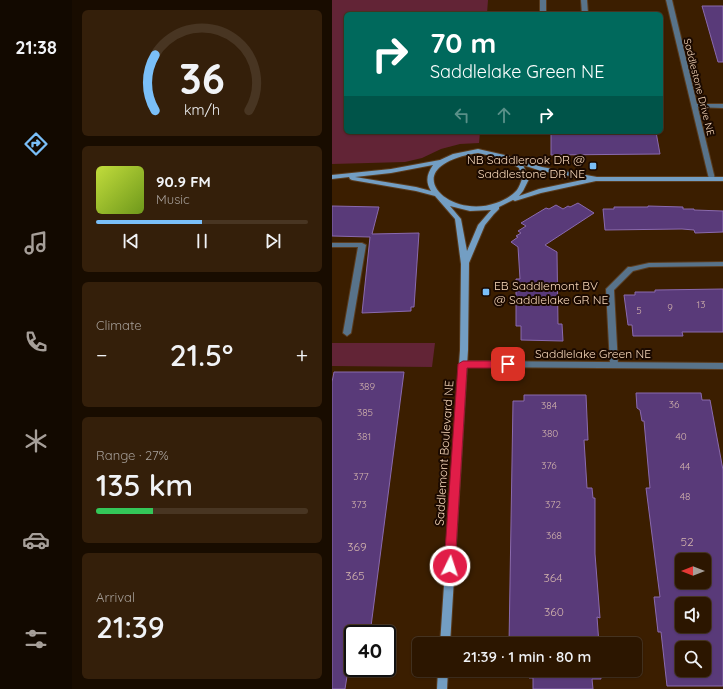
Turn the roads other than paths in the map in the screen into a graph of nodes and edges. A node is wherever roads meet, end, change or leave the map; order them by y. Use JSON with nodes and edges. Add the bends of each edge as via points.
{"nodes":[{"id":1,"x":543,"y":0,"type":"edge"},
{"id":2,"x":584,"y":0,"type":"edge"},
{"id":3,"x":669,"y":0,"type":"edge"},
{"id":4,"x":543,"y":12,"type":"edge"},
{"id":5,"x":585,"y":12,"type":"edge"},
{"id":6,"x":695,"y":106,"type":"junction"},
{"id":7,"x":723,"y":106,"type":"edge"},
{"id":8,"x":514,"y":160,"type":"junction"},
{"id":9,"x":441,"y":162,"type":"junction"},
{"id":10,"x":332,"y":177,"type":"edge"},
{"id":11,"x":343,"y":177,"type":"junction"},
{"id":12,"x":712,"y":178,"type":"junction"},
{"id":13,"x":723,"y":178,"type":"edge"},
{"id":14,"x":597,"y":179,"type":"junction"},
{"id":15,"x":435,"y":194,"type":"junction"},
{"id":16,"x":512,"y":199,"type":"junction"},
{"id":17,"x":442,"y":200,"type":"junction"},
{"id":18,"x":502,"y":204,"type":"junction"},
{"id":19,"x":332,"y":245,"type":"edge"},
{"id":20,"x":465,"y":264,"type":"junction"},
{"id":21,"x":723,"y":264,"type":"edge"},
{"id":22,"x":348,"y":334,"type":"dead end"},
{"id":23,"x":463,"y":364,"type":"junction"},
{"id":24,"x":614,"y":365,"type":"junction"},
{"id":25,"x":723,"y":366,"type":"edge"},
{"id":26,"x":445,"y":637,"type":"edge"},
{"id":27,"x":443,"y":677,"type":"edge"},
{"id":28,"x":442,"y":689,"type":"edge"}],
"edges":[{"from":1,"to":4,"type":"street"},
{"from":2,"to":5,"type":"street"},
{"from":3,"to":6,"type":"street","name":"Saddlestone Drive NE"},
{"from":6,"to":7,"type":"street"},
{"from":6,"to":12,"type":"street","name":"Saddlestone Drive NE"},
{"from":8,"to":9,"type":"street","via":[[498,153],[478,151],[458,154]]},
{"from":8,"to":14,"type":"street","via":[[541,169]]},
{"from":8,"to":16,"type":"street","via":[[523,169],[526,179],[522,190]]},
{"from":9,"to":11,"type":"street"},
{"from":9,"to":15,"type":"street","via":[[430,178]]},
{"from":10,"to":11,"type":"street"},
{"from":11,"to":15,"type":"street"},
{"from":12,"to":13,"type":"street"},
{"from":12,"to":14,"type":"street"},
{"from":14,"to":16,"type":"street"},
{"from":15,"to":17,"type":"street"},
{"from":16,"to":18,"type":"street"},
{"from":17,"to":18,"type":"street","via":[[452,205],[475,209]]},
{"from":17,"to":20,"type":"street","name":"Saddlemont Boulevard NE","via":[[458,219]]},
{"from":18,"to":20,"type":"street","name":"Saddlemont Boulevard NE","via":[[489,213]]},
{"from":19,"to":22,"type":"street","via":[[362,245]]},
{"from":20,"to":23,"type":"street","name":"Saddlemont Boulevard NE"},
{"from":21,"to":24,"type":"street","via":[[649,265],[631,269],[610,289]]},
{"from":23,"to":24,"type":"street","name":"Saddlelake Green NE"},
{"from":23,"to":26,"type":"street","name":"Saddlemont Boulevard NE"},
{"from":24,"to":25,"type":"street","name":"Saddlelake Green NE"},
{"from":27,"to":28,"type":"street"}]}
